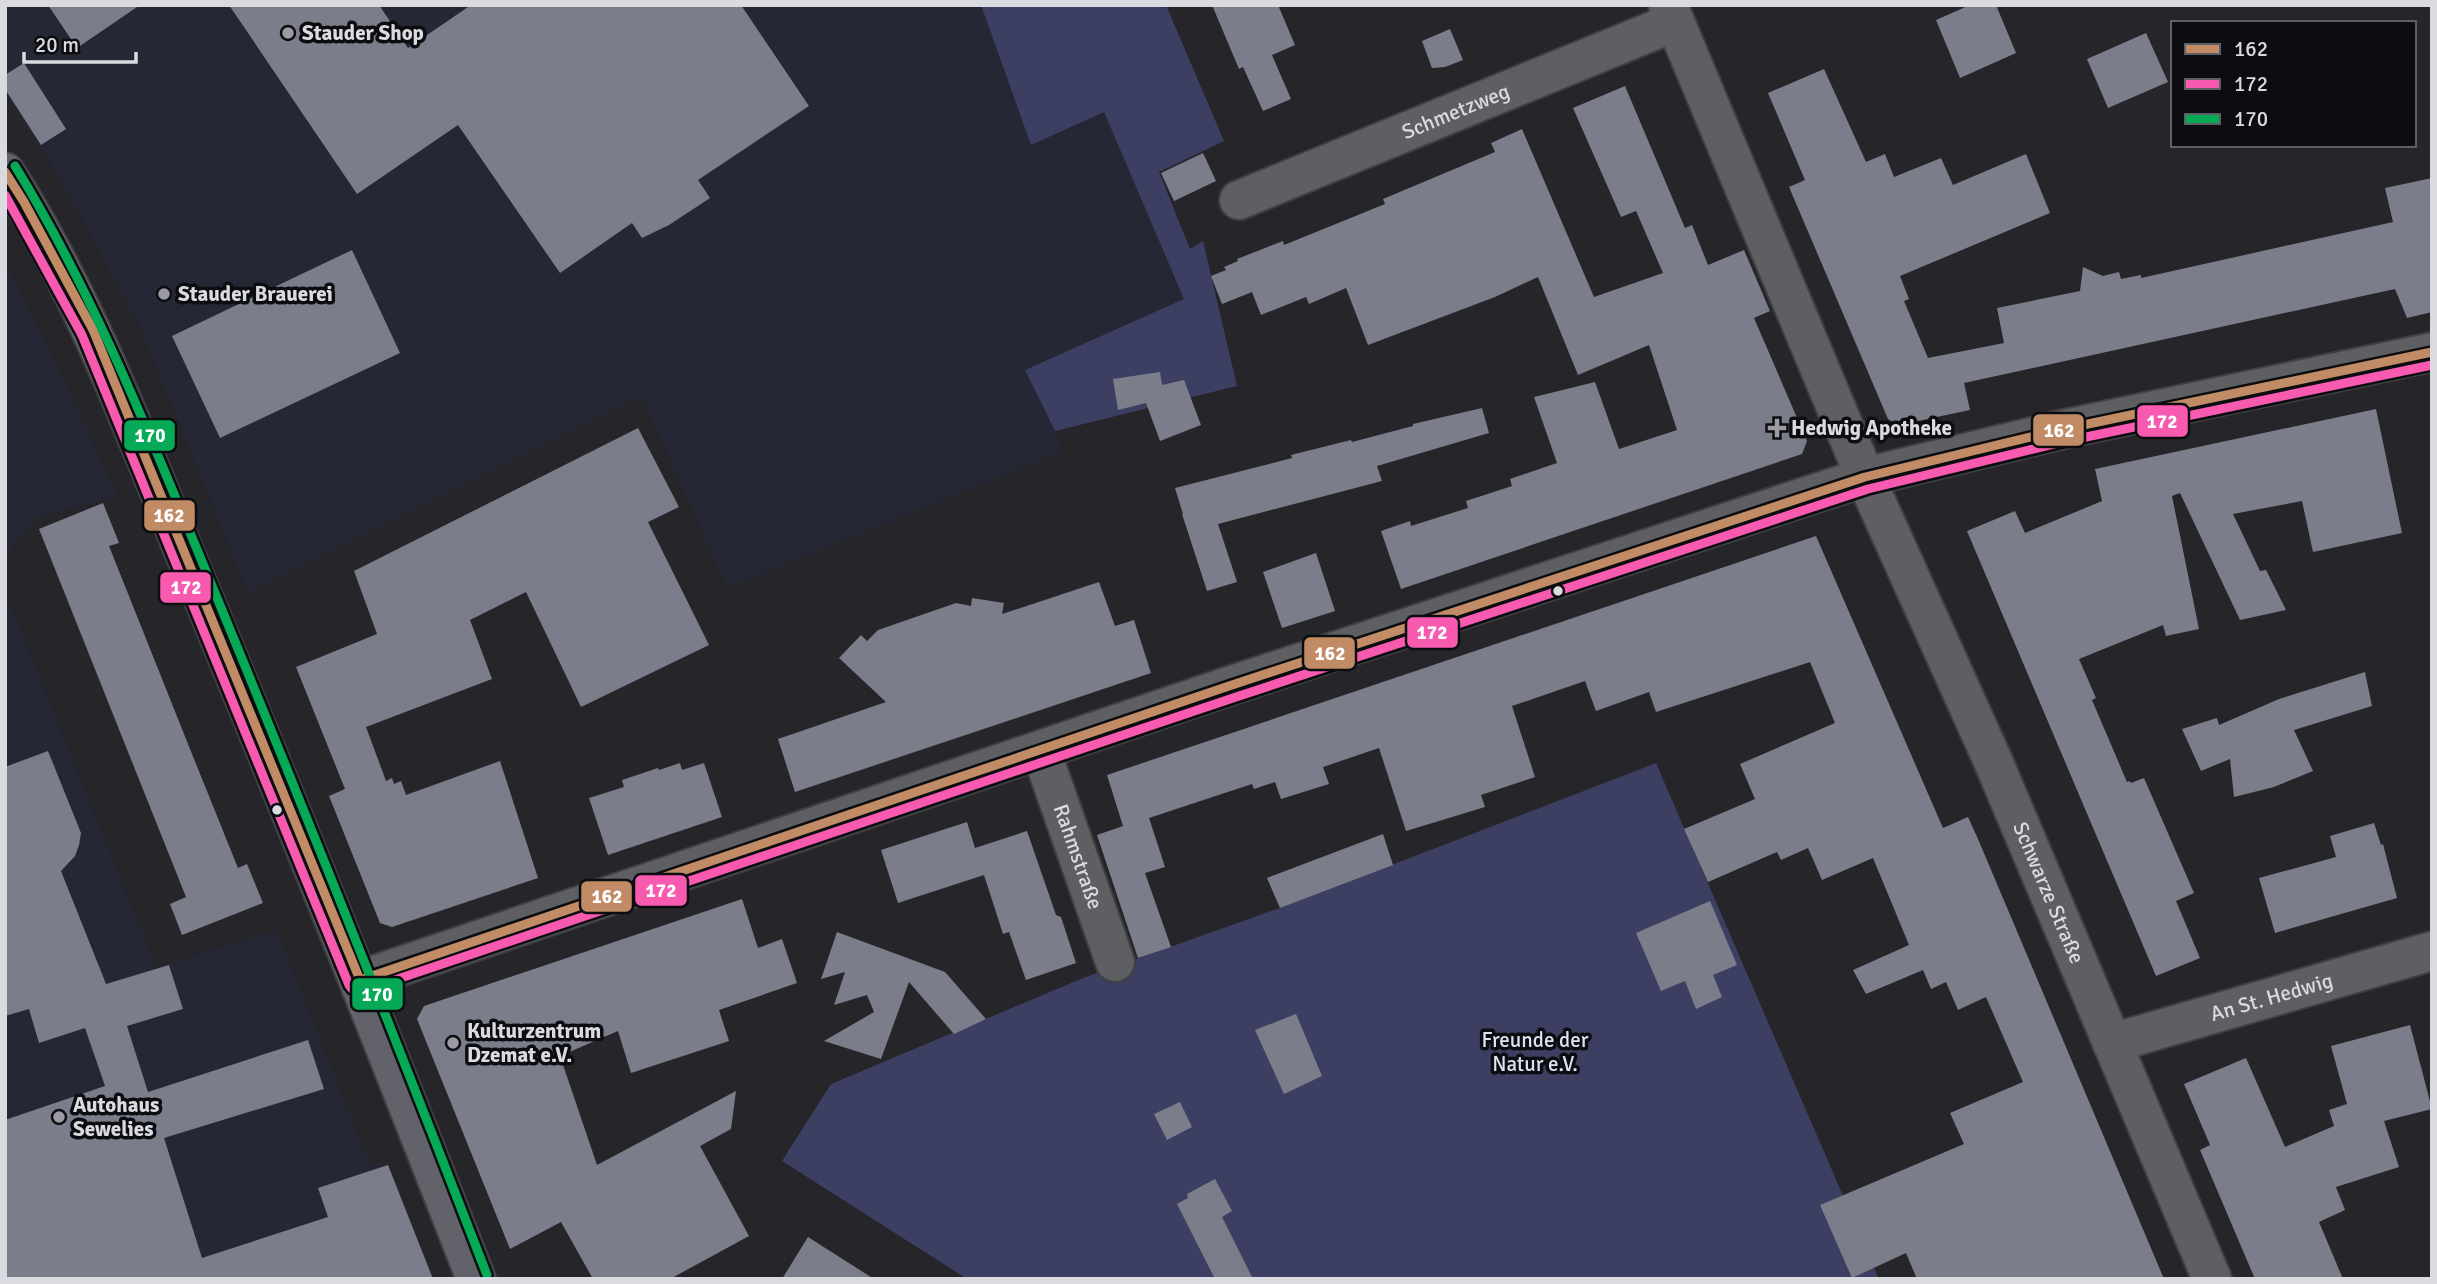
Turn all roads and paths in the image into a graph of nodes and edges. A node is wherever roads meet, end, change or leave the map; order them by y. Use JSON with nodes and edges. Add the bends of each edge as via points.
{"nodes":[{"id":1,"x":1671,"y":14,"type":"edge"},
{"id":2,"x":5,"y":173,"type":"edge"},
{"id":3,"x":1239,"y":200,"type":"dead end"},
{"id":4,"x":2432,"y":352,"type":"edge"},
{"id":5,"x":1865,"y":477,"type":"junction"},
{"id":6,"x":1041,"y":751,"type":"junction"},
{"id":7,"x":2432,"y":951,"type":"edge"},
{"id":8,"x":1115,"y":962,"type":"dead end"},
{"id":9,"x":360,"y":980,"type":"junction"},
{"id":10,"x":2112,"y":1043,"type":"junction"},
{"id":11,"x":476,"y":1279,"type":"edge"},
{"id":12,"x":2212,"y":1279,"type":"edge"}],
"edges":[{"from":1,"to":3,"type":"street","name":"Schmetzweg"},
{"from":1,"to":5,"type":"street","name":"Schwarze Straße"},
{"from":2,"to":9,"type":"main road","via":[[93,330]]},
{"from":4,"to":5,"type":"street","via":[[2064,429]]},
{"from":5,"to":6,"type":"street"},
{"from":5,"to":10,"type":"street","name":"Schwarze Straße","via":[[1993,761]]},
{"from":6,"to":8,"type":"street","name":"Rahmstraße"},
{"from":6,"to":9,"type":"street"},
{"from":7,"to":10,"type":"street","name":"An St. Hedwig"},
{"from":9,"to":11,"type":"main road"},
{"from":10,"to":12,"type":"street","name":"Schwarze Straße"}]}
